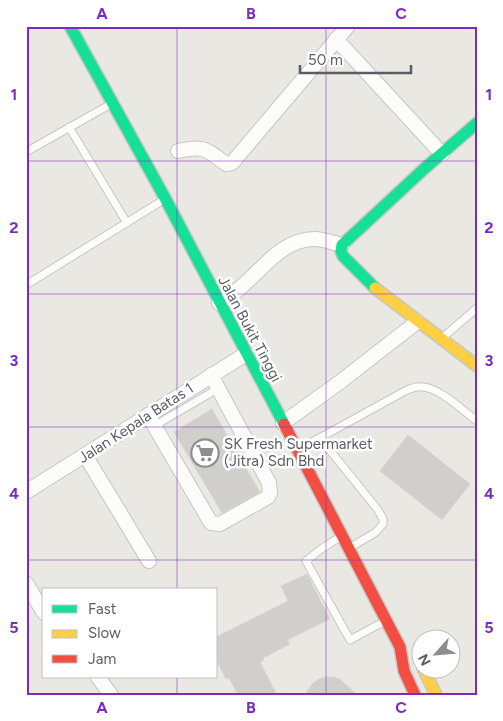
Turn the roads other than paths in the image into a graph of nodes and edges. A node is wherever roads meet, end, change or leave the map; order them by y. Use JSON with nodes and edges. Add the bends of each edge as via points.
{"nodes":[{"id":1,"x":70,"y":26,"type":"edge"},
{"id":2,"x":348,"y":26,"type":"edge"},
{"id":3,"x":336,"y":39,"type":"junction"},
{"id":4,"x":112,"y":103,"type":"junction"},
{"id":5,"x":477,"y":123,"type":"edge"},
{"id":6,"x":69,"y":127,"type":"junction"},
{"id":7,"x":178,"y":151,"type":"dead end"},
{"id":8,"x":26,"y":152,"type":"edge"},
{"id":9,"x":442,"y":154,"type":"junction"},
{"id":10,"x":165,"y":198,"type":"junction"},
{"id":11,"x":127,"y":223,"type":"junction"},
{"id":12,"x":342,"y":245,"type":"junction"},
{"id":13,"x":26,"y":285,"type":"edge"},
{"id":14,"x":220,"y":303,"type":"junction"},
{"id":15,"x":477,"y":308,"type":"edge"},
{"id":16,"x":417,"y":322,"type":"junction"},
{"id":17,"x":441,"y":339,"type":"junction"},
{"id":18,"x":246,"y":354,"type":"junction"},
{"id":19,"x":477,"y":366,"type":"edge"},
{"id":20,"x":211,"y":375,"type":"junction"},
{"id":21,"x":219,"y":388,"type":"junction"},
{"id":22,"x":151,"y":421,"type":"junction"},
{"id":23,"x":477,"y":421,"type":"edge"},
{"id":24,"x":283,"y":423,"type":"junction"},
{"id":25,"x":320,"y":438,"type":"junction"},
{"id":26,"x":298,"y":452,"type":"junction"},
{"id":27,"x":85,"y":455,"type":"junction"},
{"id":28,"x":26,"y":492,"type":"edge"},
{"id":29,"x":342,"y":535,"type":"junction"},
{"id":30,"x":349,"y":548,"type":"junction"},
{"id":31,"x":149,"y":561,"type":"dead end"},
{"id":32,"x":26,"y":583,"type":"edge"},
{"id":33,"x":42,"y":610,"type":"edge"},
{"id":34,"x":386,"y":620,"type":"junction"},
{"id":35,"x":400,"y":647,"type":"junction"},
{"id":36,"x":410,"y":656,"type":"edge"},
{"id":37,"x":98,"y":678,"type":"edge"},
{"id":38,"x":428,"y":678,"type":"edge"},
{"id":39,"x":106,"y":693,"type":"edge"},
{"id":40,"x":415,"y":695,"type":"edge"},
{"id":41,"x":436,"y":695,"type":"edge"}],
"edges":[{"from":1,"to":4,"type":"main road","name":"Jalan Bukit Tinggi"},
{"from":2,"to":3,"type":"street"},
{"from":3,"to":7,"type":"street","via":[[232,163],[226,164],[211,152],[196,146]]},
{"from":3,"to":9,"type":"street"},
{"from":4,"to":6,"type":"lane"},
{"from":4,"to":10,"type":"main road","name":"Jalan Bukit Tinggi"},
{"from":5,"to":9,"type":"main road"},
{"from":6,"to":8,"type":"lane"},
{"from":6,"to":11,"type":"lane"},
{"from":9,"to":12,"type":"main road"},
{"from":10,"to":11,"type":"lane"},
{"from":10,"to":14,"type":"main road","name":"Jalan Bukit Tinggi"},
{"from":11,"to":13,"type":"lane"},
{"from":12,"to":14,"type":"street","via":[[316,239],[296,242],[264,264]]},
{"from":12,"to":16,"type":"main road","via":[[343,256]]},
{"from":14,"to":18,"type":"main road","name":"Jalan Bukit Tinggi"},
{"from":15,"to":17,"type":"lane"},
{"from":16,"to":17,"type":"main road"},
{"from":16,"to":24,"type":"street"},
{"from":17,"to":19,"type":"main road"},
{"from":18,"to":20,"type":"street","name":"Jalan Kepala Batas 1"},
{"from":18,"to":24,"type":"main road","name":"Jalan Bukit Tinggi"},
{"from":20,"to":21,"type":"street"},
{"from":20,"to":22,"type":"street","name":"Jalan Kepala Batas 1"},
{"from":21,"to":22,"type":"lane"},
{"from":21,"to":22,"type":"street","via":[[269,483],[270,493],[220,524],[211,523]]},
{"from":22,"to":27,"type":"street","name":"Jalan Kepala Batas 1"},
{"from":23,"to":25,"type":"lane","via":[[432,389],[415,387]]},
{"from":24,"to":26,"type":"main road","name":"Jalan Bukit Tinggi"},
{"from":25,"to":26,"type":"lane"},
{"from":25,"to":30,"type":"lane","via":[[383,519],[375,533]]},
{"from":26,"to":29,"type":"main road","name":"Jalan Bukit Tinggi"},
{"from":27,"to":28,"type":"street","name":"Jalan Kepala Batas 1"},
{"from":27,"to":31,"type":"street"},
{"from":29,"to":30,"type":"main road","name":"Jalan Bukit Tinggi"},
{"from":29,"to":34,"type":"lane","via":[[306,561],[350,640]]},
{"from":30,"to":34,"type":"main road","name":"Jalan Bukit Tinggi"},
{"from":32,"to":33,"type":"street"},
{"from":34,"to":35,"type":"main road","name":"Jalan Bukit Tinggi"},
{"from":35,"to":36,"type":"main road","name":"Jalan Bukit Tinggi"},
{"from":35,"to":40,"type":"main road","name":"Jalan Bukit Tinggi","via":[[404,671]]},
{"from":37,"to":39,"type":"street"},
{"from":38,"to":41,"type":"main road"}]}
